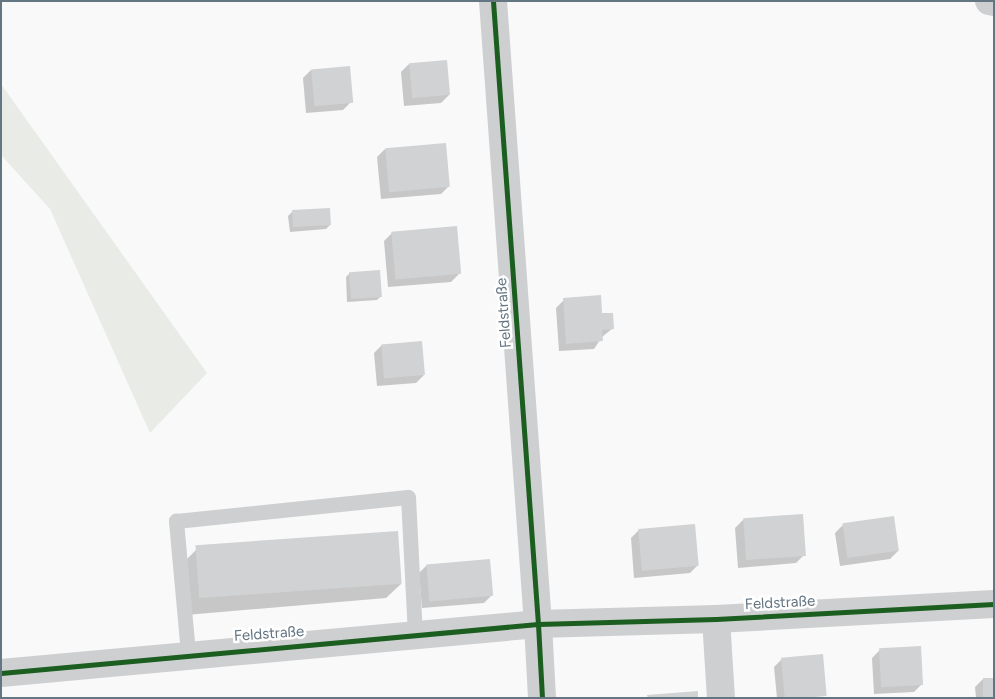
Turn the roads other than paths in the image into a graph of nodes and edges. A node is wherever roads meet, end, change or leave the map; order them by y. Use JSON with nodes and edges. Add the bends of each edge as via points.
{"nodes":[{"id":1,"x":493,"y":1,"type":"edge"},
{"id":2,"x":989,"y":1,"type":"edge"},
{"id":3,"x":994,"y":2,"type":"edge"},
{"id":4,"x":994,"y":604,"type":"edge"},
{"id":5,"x":716,"y":620,"type":"junction"},
{"id":6,"x":538,"y":624,"type":"junction"},
{"id":7,"x":415,"y":636,"type":"junction"},
{"id":8,"x":188,"y":653,"type":"junction"},
{"id":9,"x":1,"y":673,"type":"edge"},
{"id":10,"x":542,"y":698,"type":"edge"},
{"id":11,"x":721,"y":698,"type":"edge"}],
"edges":[{"from":1,"to":6,"type":"street","name":"Feldstraße"},
{"from":2,"to":3,"type":"street"},
{"from":4,"to":5,"type":"street","name":"Feldstraße"},
{"from":5,"to":6,"type":"street","name":"Feldstraße"},
{"from":5,"to":11,"type":"street"},
{"from":6,"to":7,"type":"street","name":"Feldstraße"},
{"from":6,"to":10,"type":"street","name":"Feldstraße"},
{"from":7,"to":8,"type":"street","name":"Feldstraße"},
{"from":7,"to":8,"type":"lane","via":[[408,496],[176,521]]},
{"from":8,"to":9,"type":"street","name":"Feldstraße"}]}
